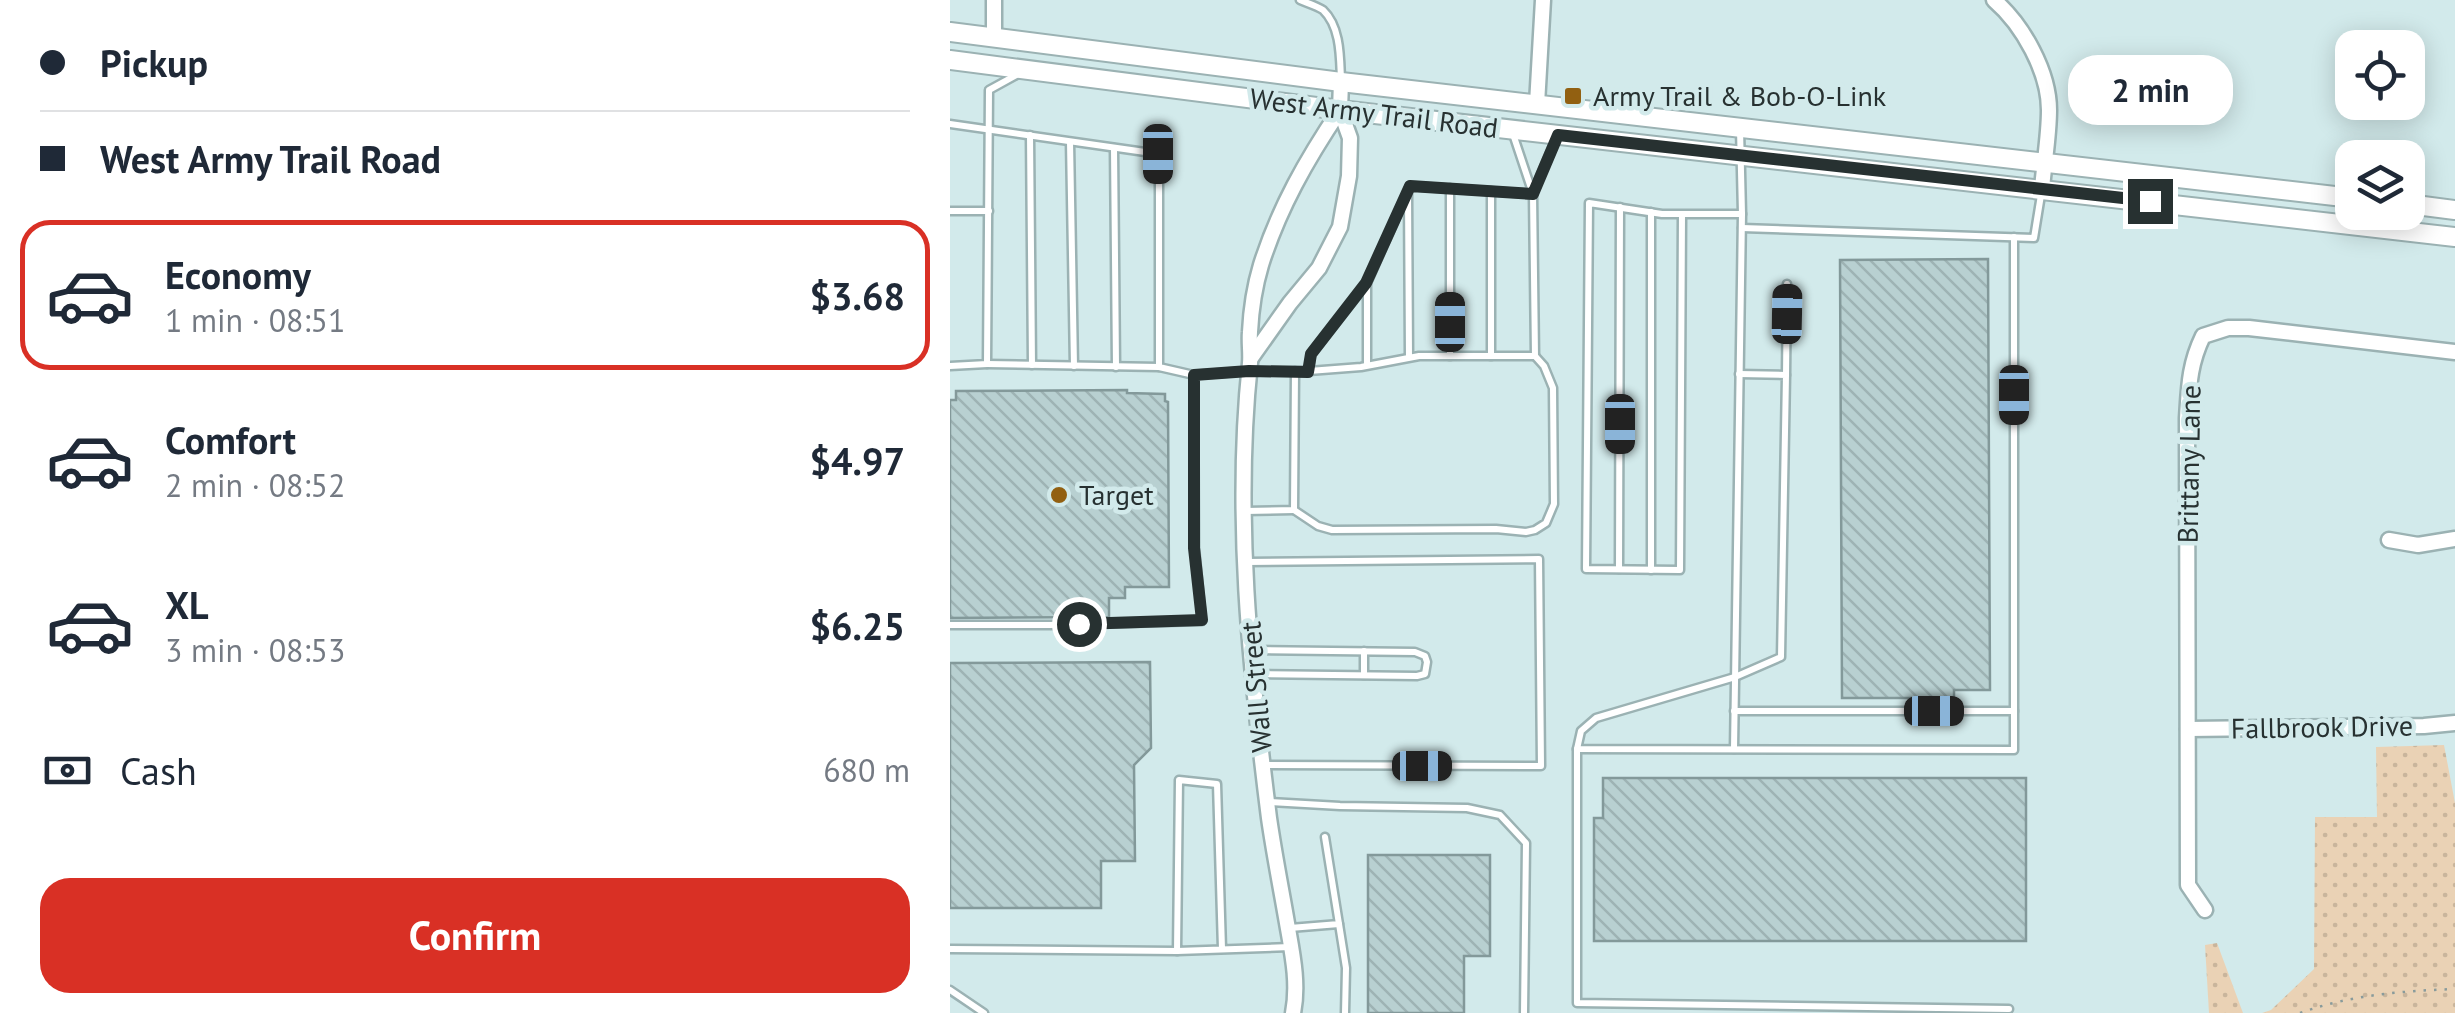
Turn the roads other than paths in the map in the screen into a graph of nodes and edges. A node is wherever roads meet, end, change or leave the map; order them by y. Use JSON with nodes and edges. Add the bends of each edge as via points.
{"nodes":[{"id":1,"x":994,"y":0,"type":"edge"},
{"id":2,"x":1300,"y":0,"type":"edge"},
{"id":3,"x":1543,"y":0,"type":"edge"},
{"id":4,"x":1994,"y":0,"type":"edge"},
{"id":5,"x":950,"y":32,"type":"edge"},
{"id":6,"x":994,"y":38,"type":"junction"},
{"id":7,"x":950,"y":60,"type":"edge"},
{"id":8,"x":1025,"y":70,"type":"junction"},
{"id":9,"x":1341,"y":82,"type":"junction"},
{"id":10,"x":1538,"y":104,"type":"junction"},
{"id":11,"x":1340,"y":110,"type":"junction"},
{"id":12,"x":950,"y":124,"type":"edge"},
{"id":13,"x":1740,"y":128,"type":"junction"},
{"id":14,"x":989,"y":129,"type":"junction"},
{"id":15,"x":1511,"y":130,"type":"junction"},
{"id":16,"x":1030,"y":135,"type":"junction"},
{"id":17,"x":1558,"y":135,"type":"junction"},
{"id":18,"x":1070,"y":142,"type":"junction"},
{"id":19,"x":1114,"y":148,"type":"junction"},
{"id":20,"x":1741,"y":156,"type":"junction"},
{"id":21,"x":2044,"y":163,"type":"junction"},
{"id":22,"x":1450,"y":188,"type":"junction"},
{"id":23,"x":2042,"y":188,"type":"junction"},
{"id":24,"x":1408,"y":190,"type":"junction"},
{"id":25,"x":1491,"y":191,"type":"junction"},
{"id":26,"x":1533,"y":194,"type":"junction"},
{"id":27,"x":2335,"y":196,"type":"edge"},
{"id":28,"x":2425,"y":206,"type":"edge"},
{"id":29,"x":1620,"y":207,"type":"junction"},
{"id":30,"x":2455,"y":210,"type":"edge"},
{"id":31,"x":950,"y":211,"type":"edge"},
{"id":32,"x":989,"y":211,"type":"junction"},
{"id":33,"x":1652,"y":212,"type":"junction"},
{"id":34,"x":1742,"y":214,"type":"junction"},
{"id":35,"x":1682,"y":215,"type":"junction"},
{"id":36,"x":1742,"y":228,"type":"junction"},
{"id":37,"x":2455,"y":237,"type":"edge"},
{"id":38,"x":2014,"y":238,"type":"junction"},
{"id":39,"x":1367,"y":281,"type":"junction"},
{"id":40,"x":1787,"y":284,"type":"dead end"},
{"id":41,"x":2455,"y":352,"type":"edge"},
{"id":42,"x":1450,"y":356,"type":"junction"},
{"id":43,"x":1492,"y":356,"type":"junction"},
{"id":44,"x":1535,"y":356,"type":"junction"},
{"id":45,"x":1409,"y":357,"type":"junction"},
{"id":46,"x":988,"y":364,"type":"junction"},
{"id":47,"x":1250,"y":364,"type":"junction"},
{"id":48,"x":1032,"y":365,"type":"junction"},
{"id":49,"x":950,"y":366,"type":"edge"},
{"id":50,"x":1074,"y":366,"type":"junction"},
{"id":51,"x":1368,"y":366,"type":"junction"},
{"id":52,"x":1116,"y":367,"type":"junction"},
{"id":53,"x":1159,"y":368,"type":"junction"},
{"id":54,"x":1295,"y":371,"type":"junction"},
{"id":55,"x":1308,"y":372,"type":"junction"},
{"id":56,"x":1740,"y":374,"type":"junction"},
{"id":57,"x":1194,"y":375,"type":"junction"},
{"id":58,"x":1786,"y":375,"type":"junction"},
{"id":59,"x":1294,"y":510,"type":"junction"},
{"id":60,"x":1244,"y":511,"type":"junction"},
{"id":61,"x":2389,"y":540,"type":"dead end"},
{"id":62,"x":2455,"y":540,"type":"edge"},
{"id":63,"x":1246,"y":562,"type":"junction"},
{"id":64,"x":1619,"y":570,"type":"junction"},
{"id":65,"x":1652,"y":570,"type":"junction"},
{"id":66,"x":950,"y":625,"type":"edge"},
{"id":67,"x":1251,"y":650,"type":"junction"},
{"id":68,"x":1364,"y":651,"type":"junction"},
{"id":69,"x":1253,"y":674,"type":"junction"},
{"id":70,"x":1364,"y":676,"type":"junction"},
{"id":71,"x":1735,"y":677,"type":"junction"},
{"id":72,"x":2014,"y":710,"type":"junction"},
{"id":73,"x":1734,"y":711,"type":"junction"},
{"id":74,"x":2455,"y":723,"type":"edge"},
{"id":75,"x":2188,"y":729,"type":"junction"},
{"id":76,"x":1576,"y":749,"type":"junction"},
{"id":77,"x":1734,"y":749,"type":"junction"},
{"id":78,"x":1262,"y":765,"type":"junction"},
{"id":79,"x":1268,"y":802,"type":"junction"},
{"id":80,"x":1325,"y":837,"type":"dead end"},
{"id":81,"x":2205,"y":910,"type":"dead end"},
{"id":82,"x":1340,"y":924,"type":"junction"},
{"id":83,"x":1288,"y":928,"type":"junction"},
{"id":84,"x":1292,"y":947,"type":"junction"},
{"id":85,"x":950,"y":949,"type":"edge"},
{"id":86,"x":1222,"y":949,"type":"junction"},
{"id":87,"x":1176,"y":951,"type":"junction"},
{"id":88,"x":950,"y":990,"type":"edge"},
{"id":89,"x":2009,"y":1008,"type":"dead end"},
{"id":90,"x":984,"y":1013,"type":"edge"},
{"id":91,"x":1293,"y":1013,"type":"edge"},
{"id":92,"x":1345,"y":1013,"type":"edge"},
{"id":93,"x":1524,"y":1013,"type":"edge"}],
"edges":[{"from":1,"to":6,"type":"street"},
{"from":2,"to":9,"type":"lane","via":[[1322,9],[1334,26]]},
{"from":3,"to":10,"type":"street"},
{"from":4,"to":21,"type":"street","via":[[2026,40],[2044,77],[2050,108]]},
{"from":5,"to":6,"type":"main road","name":"West Army Trail Road"},
{"from":6,"to":9,"type":"main road","name":"West Army Trail Road"},
{"from":7,"to":8,"type":"main road","name":"West Army Trail Road"},
{"from":8,"to":11,"type":"main road","name":"West Army Trail Road"},
{"from":8,"to":14,"type":"lane","via":[[989,90]]},
{"from":9,"to":10,"type":"main road","name":"West Army Trail Road"},
{"from":9,"to":11,"type":"street"},
{"from":10,"to":13,"type":"main road","name":"West Army Trail Road"},
{"from":11,"to":15,"type":"main road","name":"West Army Trail Road"},
{"from":11,"to":47,"type":"street","name":"Wall Street","via":[[1283,205],[1260,268]]},
{"from":11,"to":47,"type":"street","via":[[1350,138],[1340,227],[1320,268]]},
{"from":12,"to":14,"type":"lane"},
{"from":13,"to":20,"type":"lane"},
{"from":13,"to":21,"type":"main road","name":"West Army Trail Road"},
{"from":14,"to":16,"type":"lane"},
{"from":14,"to":32,"type":"lane"},
{"from":15,"to":17,"type":"main road","name":"West Army Trail Road"},
{"from":15,"to":26,"type":"lane"},
{"from":16,"to":18,"type":"lane"},
{"from":16,"to":48,"type":"lane"},
{"from":17,"to":20,"type":"main road","name":"West Army Trail Road"},
{"from":17,"to":26,"type":"lane"},
{"from":18,"to":19,"type":"lane"},
{"from":18,"to":50,"type":"lane"},
{"from":19,"to":52,"type":"lane"},
{"from":19,"to":53,"type":"lane","via":[[1158,154]]},
{"from":20,"to":23,"type":"main road","name":"West Army Trail Road"},
{"from":20,"to":34,"type":"lane"},
{"from":21,"to":23,"type":"street"},
{"from":21,"to":27,"type":"main road","name":"West Army Trail Road"},
{"from":22,"to":24,"type":"lane"},
{"from":22,"to":25,"type":"lane"},
{"from":22,"to":42,"type":"lane"},
{"from":23,"to":37,"type":"main road","name":"West Army Trail Road"},
{"from":23,"to":38,"type":"lane","via":[[2034,238]]},
{"from":24,"to":39,"type":"lane"},
{"from":24,"to":45,"type":"lane"},
{"from":25,"to":26,"type":"lane"},
{"from":25,"to":43,"type":"lane"},
{"from":26,"to":44,"type":"lane"},
{"from":28,"to":30,"type":"main road"},
{"from":29,"to":33,"type":"lane"},
{"from":29,"to":64,"type":"lane"},
{"from":29,"to":64,"type":"lane","via":[[1589,202],[1586,569]]},
{"from":31,"to":32,"type":"lane"},
{"from":32,"to":46,"type":"lane"},
{"from":33,"to":35,"type":"lane"},
{"from":33,"to":65,"type":"lane"},
{"from":34,"to":35,"type":"lane"},
{"from":34,"to":36,"type":"lane"},
{"from":35,"to":65,"type":"lane","via":[[1680,570]]},
{"from":36,"to":38,"type":"lane"},
{"from":36,"to":56,"type":"lane"},
{"from":38,"to":72,"type":"lane"},
{"from":39,"to":51,"type":"lane"},
{"from":39,"to":55,"type":"lane","via":[[1311,354]]},
{"from":40,"to":58,"type":"lane"},
{"from":41,"to":75,"type":"street","name":"Brittany Lane","via":[[2249,328],[2203,336],[2193,356],[2187,418]]},
{"from":42,"to":43,"type":"lane"},
{"from":42,"to":45,"type":"lane"},
{"from":43,"to":44,"type":"lane"},
{"from":44,"to":59,"type":"lane","via":[[1552,388],[1554,504],[1546,523],[1526,532],[1332,530]]},
{"from":45,"to":51,"type":"lane"},
{"from":46,"to":48,"type":"lane"},
{"from":46,"to":49,"type":"lane"},
{"from":47,"to":54,"type":"lane"},
{"from":47,"to":57,"type":"lane"},
{"from":47,"to":60,"type":"street","name":"Wall Street"},
{"from":48,"to":50,"type":"lane"},
{"from":50,"to":52,"type":"lane"},
{"from":51,"to":55,"type":"lane"},
{"from":52,"to":53,"type":"lane"},
{"from":53,"to":57,"type":"lane"},
{"from":54,"to":55,"type":"lane"},
{"from":54,"to":59,"type":"lane"},
{"from":56,"to":58,"type":"lane"},
{"from":56,"to":71,"type":"lane"},
{"from":57,"to":66,"type":"lane","via":[[1194,548],[1202,620]]},
{"from":58,"to":71,"type":"lane","via":[[1781,657]]},
{"from":59,"to":60,"type":"lane"},
{"from":60,"to":63,"type":"street","name":"Wall Street"},
{"from":61,"to":62,"type":"street","via":[[2418,546]]},
{"from":63,"to":67,"type":"street","name":"Wall Street"},
{"from":63,"to":78,"type":"lane","via":[[1539,559],[1542,766]]},
{"from":64,"to":65,"type":"lane"},
{"from":67,"to":68,"type":"lane"},
{"from":67,"to":69,"type":"street","name":"Wall Street"},
{"from":68,"to":70,"type":"lane"},
{"from":68,"to":70,"type":"lane","via":[[1415,652],[1427,662],[1425,674],[1416,676]]},
{"from":69,"to":70,"type":"lane"},
{"from":69,"to":78,"type":"street","name":"Wall Street"},
{"from":71,"to":73,"type":"lane"},
{"from":71,"to":76,"type":"lane","via":[[1596,718],[1581,731]]},
{"from":72,"to":73,"type":"lane"},
{"from":72,"to":77,"type":"lane","via":[[2014,750]]},
{"from":73,"to":77,"type":"lane"},
{"from":74,"to":75,"type":"street","name":"Fallbrook Drive"},
{"from":75,"to":81,"type":"street","via":[[2188,886]]},
{"from":76,"to":77,"type":"lane"},
{"from":76,"to":89,"type":"lane","via":[[1577,1003]]},
{"from":78,"to":79,"type":"street","name":"Wall Street"},
{"from":79,"to":83,"type":"street","name":"Wall Street"},
{"from":79,"to":93,"type":"lane","via":[[1500,814],[1526,844]]},
{"from":80,"to":82,"type":"lane"},
{"from":82,"to":83,"type":"lane"},
{"from":82,"to":92,"type":"lane"},
{"from":83,"to":84,"type":"street","name":"Wall Street"},
{"from":84,"to":86,"type":"lane"},
{"from":84,"to":91,"type":"street","name":"Wall Street"},
{"from":85,"to":87,"type":"lane"},
{"from":86,"to":87,"type":"lane"},
{"from":86,"to":87,"type":"lane","via":[[1217,784],[1180,780]]},
{"from":88,"to":90,"type":"lane"}]}
